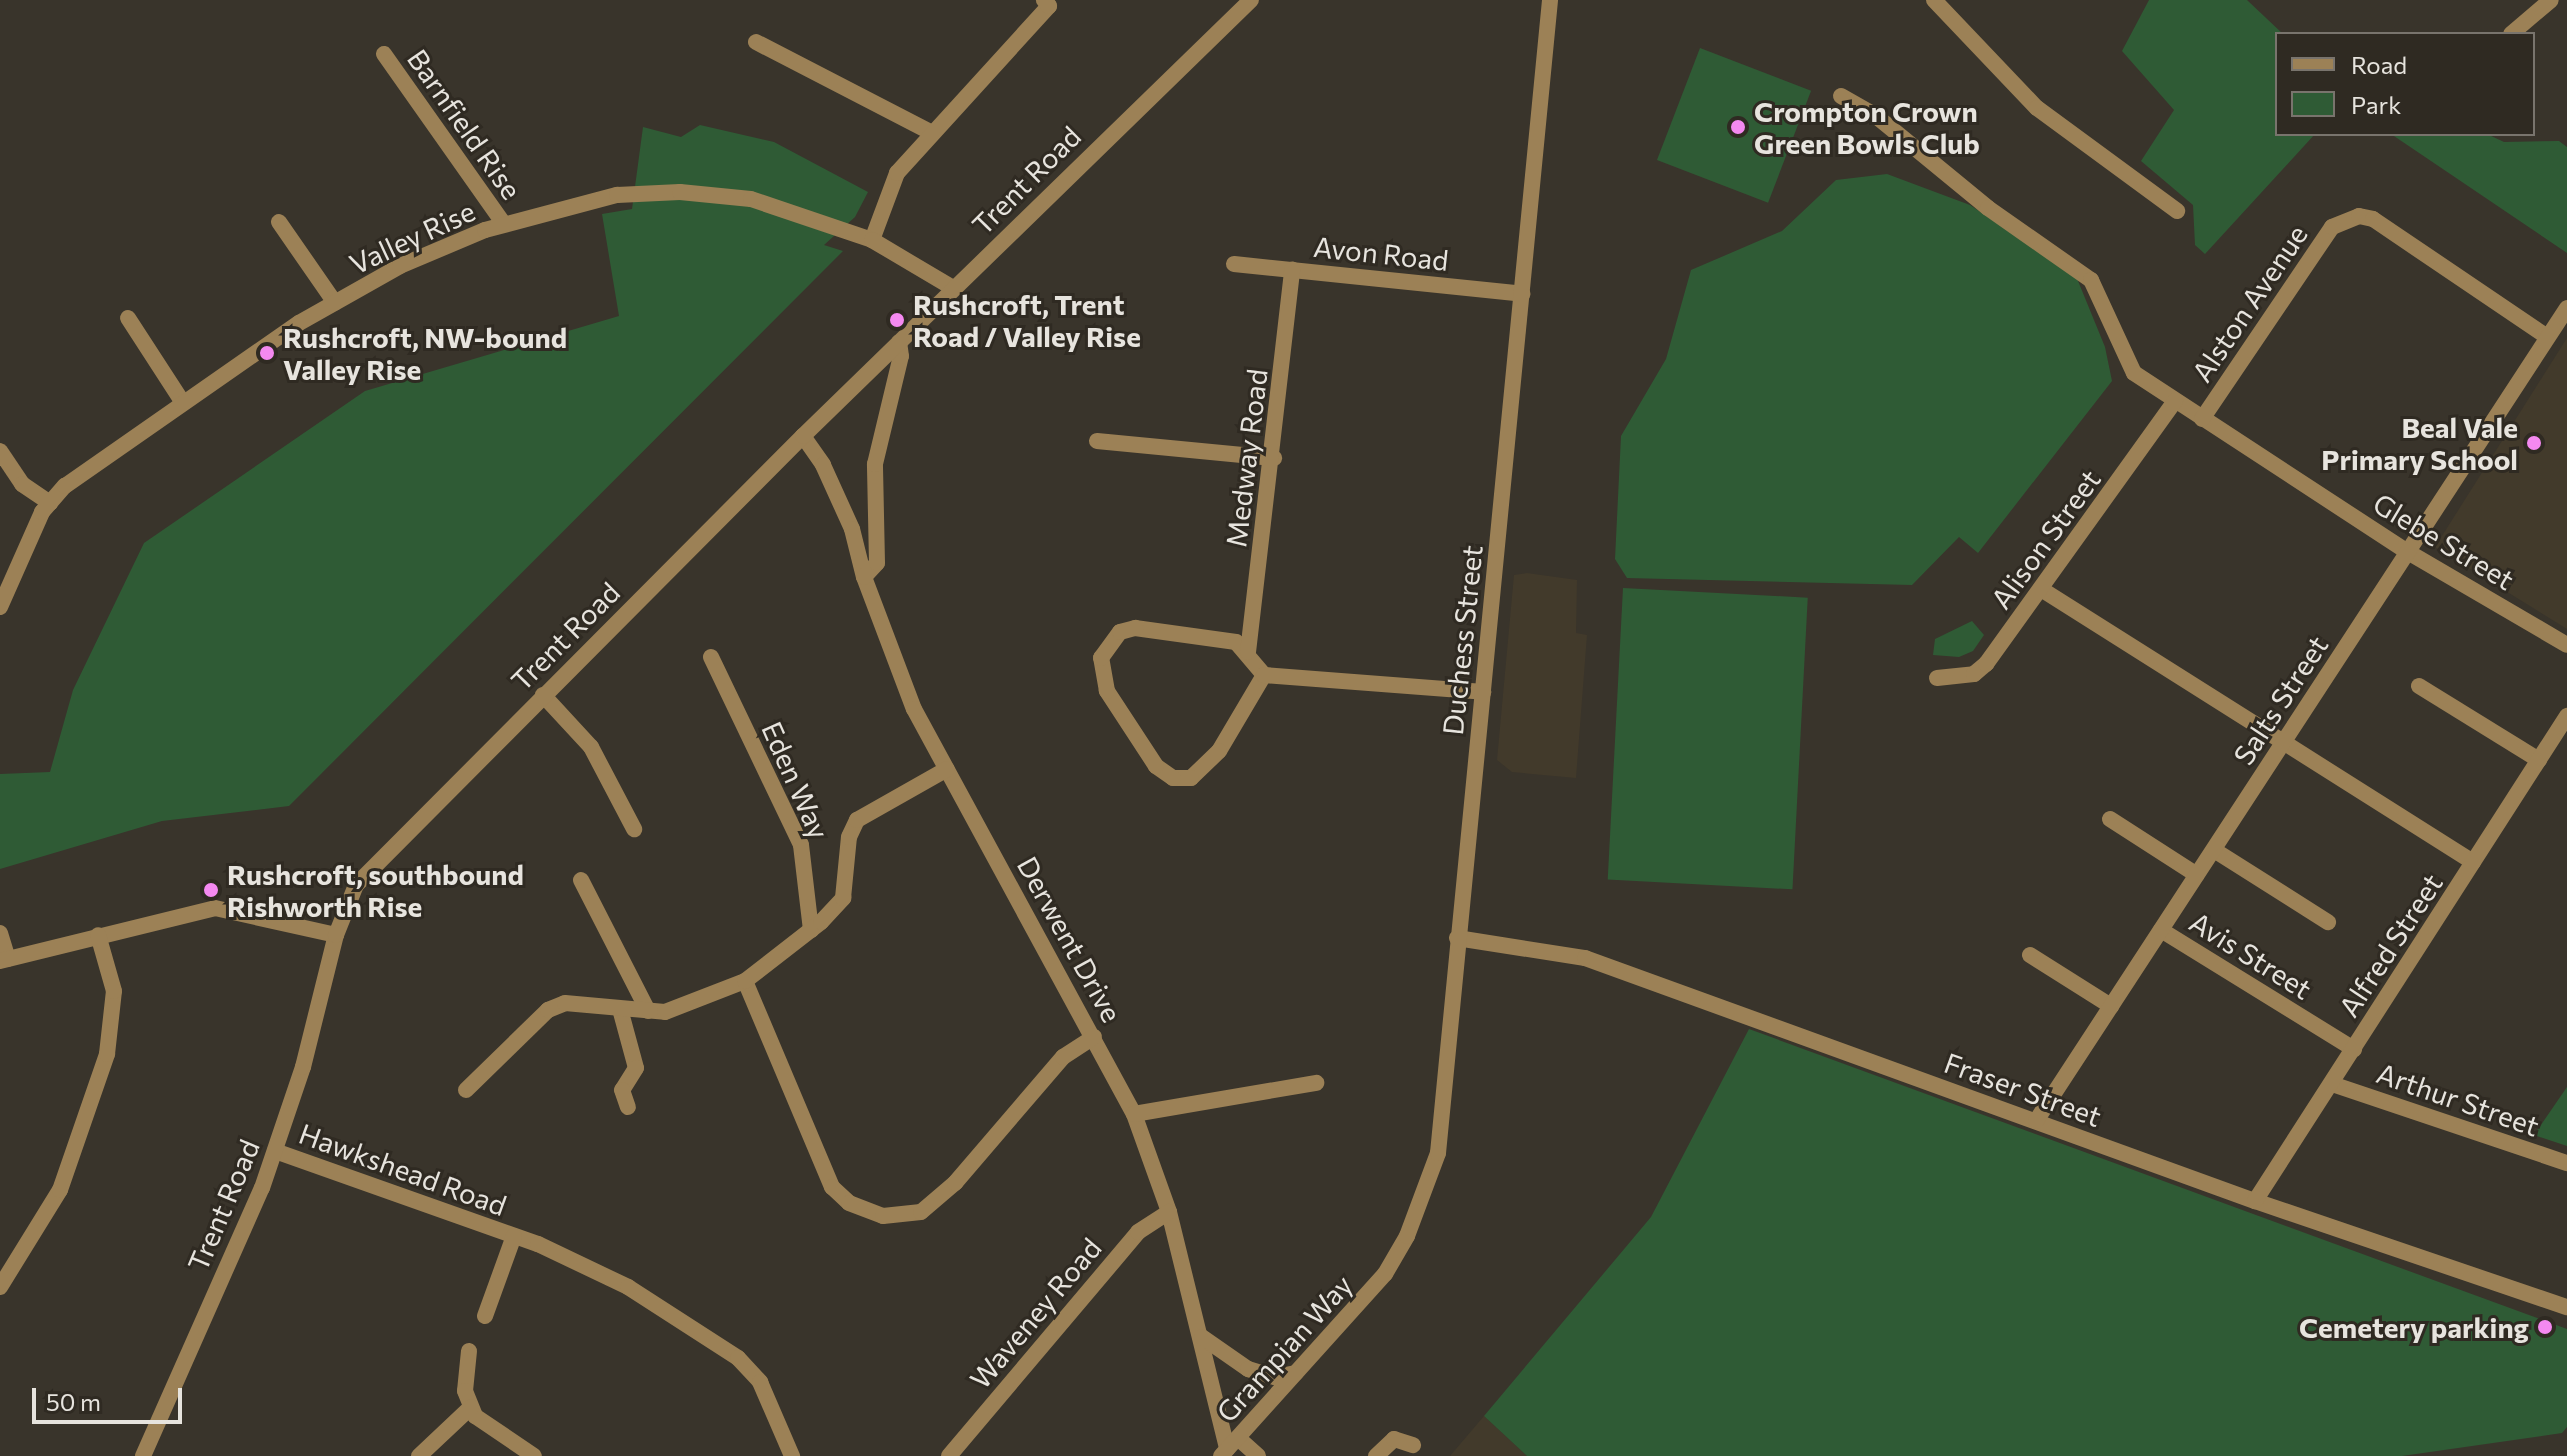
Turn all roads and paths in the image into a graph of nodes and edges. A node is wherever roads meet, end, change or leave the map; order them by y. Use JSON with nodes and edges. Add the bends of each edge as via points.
{"nodes":[{"id":1,"x":1044,"y":0,"type":"edge"},
{"id":2,"x":1251,"y":0,"type":"edge"},
{"id":3,"x":1550,"y":0,"type":"edge"},
{"id":4,"x":1934,"y":0,"type":"edge"},
{"id":5,"x":2551,"y":0,"type":"edge"},
{"id":6,"x":2513,"y":32,"type":"edge"},
{"id":7,"x":756,"y":42,"type":"dead end"},
{"id":8,"x":384,"y":54,"type":"dead end"},
{"id":9,"x":1841,"y":96,"type":"dead end"},
{"id":10,"x":932,"y":133,"type":"junction"},
{"id":11,"x":2177,"y":211,"type":"dead end"},
{"id":12,"x":279,"y":222,"type":"dead end"},
{"id":13,"x":504,"y":224,"type":"junction"},
{"id":14,"x":872,"y":240,"type":"junction"},
{"id":15,"x":1234,"y":264,"type":"dead end"},
{"id":16,"x":1292,"y":270,"type":"junction"},
{"id":17,"x":953,"y":288,"type":"junction"},
{"id":18,"x":1522,"y":294,"type":"junction"},
{"id":19,"x":335,"y":303,"type":"junction"},
{"id":20,"x":2567,"y":308,"type":"edge"},
{"id":21,"x":128,"y":318,"type":"dead end"},
{"id":22,"x":2547,"y":337,"type":"junction"},
{"id":23,"x":899,"y":342,"type":"junction"},
{"id":24,"x":182,"y":401,"type":"junction"},
{"id":25,"x":2175,"y":401,"type":"junction"},
{"id":26,"x":2202,"y":419,"type":"junction"},
{"id":27,"x":803,"y":436,"type":"junction"},
{"id":28,"x":1097,"y":441,"type":"dead end"},
{"id":29,"x":0,"y":451,"type":"edge"},
{"id":30,"x":1274,"y":458,"type":"junction"},
{"id":31,"x":50,"y":503,"type":"junction"},
{"id":32,"x":2408,"y":552,"type":"junction"},
{"id":33,"x":864,"y":577,"type":"junction"},
{"id":34,"x":2041,"y":589,"type":"junction"},
{"id":35,"x":0,"y":607,"type":"edge"},
{"id":36,"x":2567,"y":645,"type":"edge"},
{"id":37,"x":1248,"y":652,"type":"junction"},
{"id":38,"x":711,"y":657,"type":"dead end"},
{"id":39,"x":1264,"y":675,"type":"junction"},
{"id":40,"x":1937,"y":678,"type":"dead end"},
{"id":41,"x":2419,"y":686,"type":"dead end"},
{"id":42,"x":1483,"y":692,"type":"junction"},
{"id":43,"x":543,"y":695,"type":"junction"},
{"id":44,"x":2567,"y":716,"type":"edge"},
{"id":45,"x":2282,"y":744,"type":"junction"},
{"id":46,"x":2539,"y":760,"type":"junction"},
{"id":47,"x":947,"y":769,"type":"junction"},
{"id":48,"x":2110,"y":819,"type":"dead end"},
{"id":49,"x":634,"y":829,"type":"dead end"},
{"id":50,"x":2214,"y":850,"type":"junction"},
{"id":51,"x":2473,"y":862,"type":"junction"},
{"id":52,"x":2197,"y":875,"type":"junction"},
{"id":53,"x":581,"y":880,"type":"dead end"},
{"id":54,"x":2328,"y":922,"type":"dead end"},
{"id":55,"x":811,"y":930,"type":"junction"},
{"id":56,"x":2161,"y":930,"type":"junction"},
{"id":57,"x":0,"y":933,"type":"edge"},
{"id":58,"x":98,"y":935,"type":"junction"},
{"id":59,"x":336,"y":935,"type":"junction"},
{"id":60,"x":1457,"y":938,"type":"junction"},
{"id":61,"x":2030,"y":955,"type":"dead end"},
{"id":62,"x":4,"y":960,"type":"edge"},
{"id":63,"x":745,"y":981,"type":"junction"},
{"id":64,"x":2111,"y":1006,"type":"junction"},
{"id":65,"x":620,"y":1009,"type":"junction"},
{"id":66,"x":648,"y":1011,"type":"junction"},
{"id":67,"x":1094,"y":1037,"type":"junction"},
{"id":68,"x":2354,"y":1049,"type":"junction"},
{"id":69,"x":1316,"y":1083,"type":"dead end"},
{"id":70,"x":2332,"y":1084,"type":"junction"},
{"id":71,"x":466,"y":1090,"type":"dead end"},
{"id":72,"x":628,"y":1107,"type":"dead end"},
{"id":73,"x":1134,"y":1114,"type":"junction"},
{"id":74,"x":2036,"y":1121,"type":"junction"},
{"id":75,"x":275,"y":1151,"type":"junction"},
{"id":76,"x":2567,"y":1163,"type":"edge"},
{"id":77,"x":2255,"y":1201,"type":"junction"},
{"id":78,"x":1169,"y":1212,"type":"junction"},
{"id":79,"x":514,"y":1236,"type":"junction"},
{"id":80,"x":1385,"y":1274,"type":"joint"},
{"id":81,"x":0,"y":1287,"type":"edge"},
{"id":82,"x":2567,"y":1307,"type":"edge"},
{"id":83,"x":485,"y":1316,"type":"dead end"},
{"id":84,"x":1202,"y":1337,"type":"junction"},
{"id":85,"x":469,"y":1351,"type":"dead end"},
{"id":86,"x":1296,"y":1373,"type":"junction"},
{"id":87,"x":471,"y":1407,"type":"junction"},
{"id":88,"x":1413,"y":1445,"type":"dead end"},
{"id":89,"x":1228,"y":1448,"type":"edge"},
{"id":90,"x":143,"y":1456,"type":"edge"},
{"id":91,"x":419,"y":1456,"type":"edge"},
{"id":92,"x":534,"y":1456,"type":"edge"},
{"id":93,"x":792,"y":1456,"type":"edge"},
{"id":94,"x":949,"y":1456,"type":"edge"},
{"id":95,"x":1258,"y":1456,"type":"edge"},
{"id":96,"x":1376,"y":1456,"type":"edge"}],
"edges":[{"from":1,"to":10,"type":"street","via":[[1049,6]]},
{"from":2,"to":17,"type":"street","name":"Trent Road"},
{"from":3,"to":18,"type":"street","name":"Duchess Street"},
{"from":4,"to":11,"type":"street","via":[[2037,108]]},
{"from":5,"to":6,"type":"street"},
{"from":7,"to":10,"type":"street"},
{"from":8,"to":13,"type":"street","name":"Barnfield Rise"},
{"from":9,"to":25,"type":"street","name":"Glebe Street","via":[[1876,116],[1988,208],[2091,280],[2134,373]]},
{"from":10,"to":14,"type":"street","via":[[885,195]]},
{"from":12,"to":19,"type":"street"},
{"from":13,"to":14,"type":"street","name":"Valley Rise","via":[[613,195],[680,192],[751,199]]},
{"from":13,"to":19,"type":"street","name":"Valley Rise","via":[[400,266]]},
{"from":14,"to":17,"type":"street","name":"Valley Rise"},
{"from":15,"to":16,"type":"street","name":"Avon Road"},
{"from":16,"to":18,"type":"street","name":"Avon Road"},
{"from":16,"to":30,"type":"street","name":"Medway Road"},
{"from":17,"to":23,"type":"street","name":"Trent Road"},
{"from":18,"to":42,"type":"street","name":"Duchess Street"},
{"from":19,"to":24,"type":"street","name":"Valley Rise"},
{"from":20,"to":22,"type":"street","name":"Salts Street"},
{"from":21,"to":24,"type":"street"},
{"from":22,"to":26,"type":"street","name":"Alston Avenue","via":[[2373,219],[2359,216],[2332,227]]},
{"from":22,"to":32,"type":"street","name":"Salts Street"},
{"from":23,"to":27,"type":"street","name":"Trent Road"},
{"from":23,"to":33,"type":"street","via":[[901,356],[875,464],[877,563]]},
{"from":24,"to":31,"type":"street","name":"Valley Rise","via":[[86,469]]},
{"from":25,"to":26,"type":"street","name":"Glebe Street"},
{"from":25,"to":34,"type":"street","name":"Alison Street"},
{"from":26,"to":32,"type":"street","name":"Glebe Street"},
{"from":27,"to":33,"type":"street","name":"Derwent Drive","via":[[823,465],[852,529]]},
{"from":27,"to":43,"type":"street","name":"Trent Road"},
{"from":28,"to":30,"type":"street"},
{"from":29,"to":31,"type":"street","via":[[22,484]]},
{"from":30,"to":37,"type":"street","name":"Medway Road"},
{"from":31,"to":35,"type":"street","name":"Valley Rise","via":[[24,547]]},
{"from":32,"to":36,"type":"street","name":"Glebe Street"},
{"from":32,"to":45,"type":"street","name":"Salts Street"},
{"from":33,"to":47,"type":"street","name":"Derwent Drive","via":[[914,709]]},
{"from":34,"to":40,"type":"street","name":"Alison Street","via":[[1986,664],[1974,674]]},
{"from":34,"to":45,"type":"street"},
{"from":37,"to":39,"type":"street"},
{"from":37,"to":39,"type":"street","via":[[1236,642],[1135,628],[1120,632],[1107,647],[1101,671],[1139,745],[1156,766],[1182,780],[1204,769],[1219,751]]},
{"from":38,"to":55,"type":"street","name":"Eden Way","via":[[801,845]]},
{"from":39,"to":42,"type":"street"},
{"from":41,"to":46,"type":"street"},
{"from":42,"to":60,"type":"street","name":"Duchess Street"},
{"from":43,"to":49,"type":"street","via":[[591,747]]},
{"from":43,"to":59,"type":"street","name":"Trent Road","via":[[363,877]]},
{"from":44,"to":46,"type":"street","name":"Alfred Street"},
{"from":45,"to":50,"type":"street","name":"Salts Street"},
{"from":45,"to":51,"type":"street"},
{"from":46,"to":51,"type":"street","name":"Alfred Street"},
{"from":47,"to":55,"type":"street","via":[[857,820],[849,837],[843,898]]},
{"from":47,"to":67,"type":"street","name":"Derwent Drive"},
{"from":48,"to":52,"type":"street"},
{"from":50,"to":52,"type":"street","name":"Salts Street"},
{"from":50,"to":54,"type":"street"},
{"from":51,"to":68,"type":"street","name":"Alfred Street"},
{"from":52,"to":56,"type":"street","name":"Salts Street"},
{"from":53,"to":66,"type":"street"},
{"from":55,"to":63,"type":"street"},
{"from":56,"to":64,"type":"street","name":"Salts Street"},
{"from":56,"to":68,"type":"street","name":"Avis Street"},
{"from":57,"to":62,"type":"street"},
{"from":58,"to":59,"type":"street","via":[[215,908]]},
{"from":58,"to":62,"type":"street"},
{"from":58,"to":81,"type":"street","via":[[114,991],[107,1054],[60,1190]]},
{"from":59,"to":75,"type":"street","name":"Trent Road","via":[[303,1067]]},
{"from":60,"to":74,"type":"street","name":"Fraser Street","via":[[1585,958]]},
{"from":60,"to":80,"type":"street","name":"Duchess Street","via":[[1438,1153],[1407,1236]]},
{"from":61,"to":64,"type":"street"},
{"from":63,"to":66,"type":"street","via":[[665,1012]]},
{"from":63,"to":67,"type":"street","via":[[832,1187],[849,1203],[883,1216],[921,1212],[955,1183],[1063,1057]]},
{"from":64,"to":74,"type":"street","name":"Salts Street"},
{"from":65,"to":66,"type":"street"},
{"from":65,"to":71,"type":"street","via":[[565,1003],[548,1010]]},
{"from":65,"to":72,"type":"street","via":[[636,1068],[622,1090]]},
{"from":67,"to":73,"type":"street","name":"Derwent Drive"},
{"from":68,"to":70,"type":"street","name":"Alfred Street"},
{"from":69,"to":73,"type":"street"},
{"from":70,"to":76,"type":"street","name":"Arthur Street"},
{"from":70,"to":77,"type":"street","name":"Alfred Street"},
{"from":73,"to":78,"type":"street","name":"Derwent Drive"},
{"from":74,"to":77,"type":"street","name":"Fraser Street"},
{"from":75,"to":79,"type":"street","name":"Hawkshead Road"},
{"from":75,"to":90,"type":"street","name":"Trent Road"},
{"from":77,"to":82,"type":"street","name":"Fraser Street"},
{"from":78,"to":84,"type":"street","name":"Derwent Drive"},
{"from":78,"to":94,"type":"street","name":"Waveney Road","via":[[1138,1232]]},
{"from":79,"to":83,"type":"street","name":"Hawkshead Road"},
{"from":79,"to":93,"type":"street","name":"Hawkshead Road","via":[[628,1287],[738,1358],[760,1382]]},
{"from":80,"to":86,"type":"street","name":"Grampian Way"},
{"from":84,"to":86,"type":"street","via":[[1248,1369],[1275,1377]]},
{"from":84,"to":89,"type":"street","name":"Derwent Drive"},
{"from":85,"to":87,"type":"street","via":[[465,1391]]},
{"from":86,"to":89,"type":"street","name":"Grampian Way"},
{"from":87,"to":91,"type":"street"},
{"from":87,"to":92,"type":"street","via":[[475,1416]]},
{"from":88,"to":96,"type":"street","via":[[1394,1439]]},
{"from":89,"to":95,"type":"street"}]}
